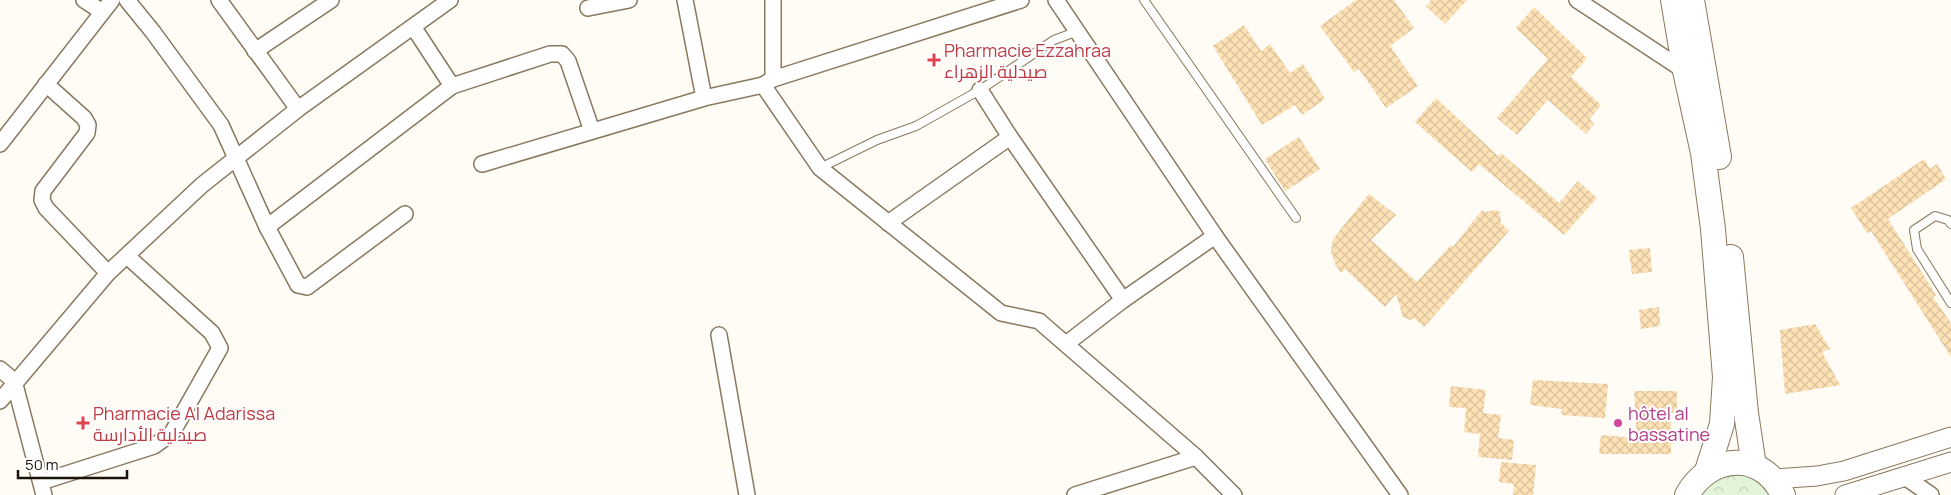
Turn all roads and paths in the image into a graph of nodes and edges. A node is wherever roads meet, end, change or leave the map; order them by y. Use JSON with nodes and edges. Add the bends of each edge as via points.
{"nodes":[{"id":1,"x":84,"y":0,"type":"edge"},
{"id":2,"x":112,"y":0,"type":"edge"},
{"id":3,"x":127,"y":0,"type":"edge"},
{"id":4,"x":219,"y":0,"type":"edge"},
{"id":5,"x":331,"y":0,"type":"edge"},
{"id":6,"x":450,"y":0,"type":"edge"},
{"id":7,"x":629,"y":0,"type":"edge"},
{"id":8,"x":685,"y":0,"type":"edge"},
{"id":9,"x":773,"y":0,"type":"edge"},
{"id":10,"x":1021,"y":0,"type":"edge"},
{"id":11,"x":1056,"y":0,"type":"edge"},
{"id":12,"x":1144,"y":0,"type":"edge"},
{"id":13,"x":1577,"y":0,"type":"edge"},
{"id":14,"x":1672,"y":0,"type":"edge"},
{"id":15,"x":1692,"y":0,"type":"edge"},
{"id":16,"x":588,"y":8,"type":"dead end"},
{"id":17,"x":101,"y":11,"type":"junction"},
{"id":18,"x":414,"y":28,"type":"junction"},
{"id":19,"x":1078,"y":31,"type":"junction"},
{"id":20,"x":255,"y":51,"type":"junction"},
{"id":21,"x":1684,"y":71,"type":"junction"},
{"id":22,"x":768,"y":82,"type":"junction"},
{"id":23,"x":46,"y":84,"type":"junction"},
{"id":24,"x":452,"y":86,"type":"junction"},
{"id":25,"x":980,"y":90,"type":"junction"},
{"id":26,"x":704,"y":98,"type":"junction"},
{"id":27,"x":298,"y":110,"type":"junction"},
{"id":28,"x":592,"y":131,"type":"junction"},
{"id":29,"x":1010,"y":137,"type":"junction"},
{"id":30,"x":0,"y":144,"type":"edge"},
{"id":31,"x":236,"y":156,"type":"junction"},
{"id":32,"x":482,"y":164,"type":"dead end"},
{"id":33,"x":820,"y":168,"type":"junction"},
{"id":34,"x":405,"y":214,"type":"dead end"},
{"id":35,"x":1296,"y":218,"type":"dead end"},
{"id":36,"x":888,"y":223,"type":"junction"},
{"id":37,"x":1951,"y":224,"type":"edge"},
{"id":38,"x":267,"y":227,"type":"junction"},
{"id":39,"x":1215,"y":236,"type":"junction"},
{"id":40,"x":128,"y":256,"type":"junction"},
{"id":41,"x":108,"y":273,"type":"junction"},
{"id":42,"x":1123,"y":300,"type":"junction"},
{"id":43,"x":1951,"y":303,"type":"edge"},
{"id":44,"x":719,"y":336,"type":"dead end"},
{"id":45,"x":1066,"y":344,"type":"junction"},
{"id":46,"x":0,"y":370,"type":"edge"},
{"id":47,"x":14,"y":381,"type":"junction"},
{"id":48,"x":0,"y":401,"type":"edge"},
{"id":49,"x":1951,"y":437,"type":"edge"},
{"id":50,"x":1196,"y":457,"type":"junction"},
{"id":51,"x":1951,"y":462,"type":"edge"},
{"id":52,"x":1707,"y":471,"type":"junction"},
{"id":53,"x":1905,"y":477,"type":"junction"},
{"id":54,"x":1770,"y":480,"type":"edge"},
{"id":55,"x":43,"y":489,"type":"edge"},
{"id":56,"x":747,"y":495,"type":"edge"},
{"id":57,"x":1075,"y":495,"type":"edge"},
{"id":58,"x":1234,"y":495,"type":"edge"},
{"id":59,"x":1400,"y":495,"type":"edge"},
{"id":60,"x":1687,"y":495,"type":"edge"},
{"id":61,"x":1845,"y":495,"type":"edge"},
{"id":62,"x":1931,"y":495,"type":"edge"}],
"edges":[{"from":1,"to":17,"type":"street"},
{"from":2,"to":17,"type":"street"},
{"from":3,"to":31,"type":"street","via":[[221,125]]},
{"from":4,"to":20,"type":"street"},
{"from":5,"to":20,"type":"street"},
{"from":6,"to":18,"type":"street"},
{"from":7,"to":16,"type":"street"},
{"from":8,"to":26,"type":"street"},
{"from":9,"to":22,"type":"street"},
{"from":10,"to":22,"type":"street"},
{"from":11,"to":19,"type":"street"},
{"from":12,"to":35,"type":"lane"},
{"from":13,"to":21,"type":"street"},
{"from":14,"to":21,"type":"main road"},
{"from":15,"to":54,"type":"main road","via":[[1725,197],[1746,413]]},
{"from":17,"to":23,"type":"street"},
{"from":18,"to":24,"type":"street"},
{"from":18,"to":27,"type":"street"},
{"from":19,"to":25,"type":"lane","via":[[1054,40]]},
{"from":19,"to":39,"type":"street"},
{"from":20,"to":27,"type":"street"},
{"from":21,"to":52,"type":"main road","via":[[1703,153],[1713,229],[1725,377],[1722,424]]},
{"from":22,"to":26,"type":"street"},
{"from":22,"to":33,"type":"street"},
{"from":23,"to":30,"type":"street"},
{"from":23,"to":41,"type":"street","via":[[88,125],[87,133],[43,191],[42,200]]},
{"from":24,"to":28,"type":"street","via":[[550,54],[562,54],[568,61]]},
{"from":24,"to":38,"type":"street"},
{"from":25,"to":29,"type":"street"},
{"from":25,"to":33,"type":"lane","via":[[916,126],[877,140]]},
{"from":26,"to":28,"type":"street"},
{"from":27,"to":31,"type":"street"},
{"from":28,"to":32,"type":"street"},
{"from":29,"to":36,"type":"street"},
{"from":29,"to":42,"type":"street"},
{"from":31,"to":38,"type":"street"},
{"from":31,"to":40,"type":"street"},
{"from":33,"to":36,"type":"street"},
{"from":34,"to":38,"type":"street","via":[[307,287],[298,285],[293,279]]},
{"from":36,"to":45,"type":"street","via":[[1001,313],[1039,321]]},
{"from":37,"to":43,"type":"lane","via":[[1935,216],[1914,230],[1917,249]]},
{"from":39,"to":42,"type":"street"},
{"from":39,"to":59,"type":"street"},
{"from":40,"to":41,"type":"street"},
{"from":40,"to":55,"type":"street","via":[[212,333],[220,348],[165,440]]},
{"from":41,"to":47,"type":"street"},
{"from":42,"to":45,"type":"street"},
{"from":44,"to":56,"type":"street"},
{"from":45,"to":50,"type":"street"},
{"from":46,"to":47,"type":"street"},
{"from":47,"to":48,"type":"street"},
{"from":47,"to":55,"type":"street"},
{"from":49,"to":54,"type":"street","via":[[1844,471]]},
{"from":50,"to":57,"type":"street"},
{"from":50,"to":58,"type":"street"},
{"from":51,"to":53,"type":"street"},
{"from":52,"to":54,"type":"main road","via":[[1735,463]]},
{"from":52,"to":60,"type":"main road","via":[[1695,481]]},
{"from":53,"to":61,"type":"street"},
{"from":53,"to":62,"type":"street"}]}
